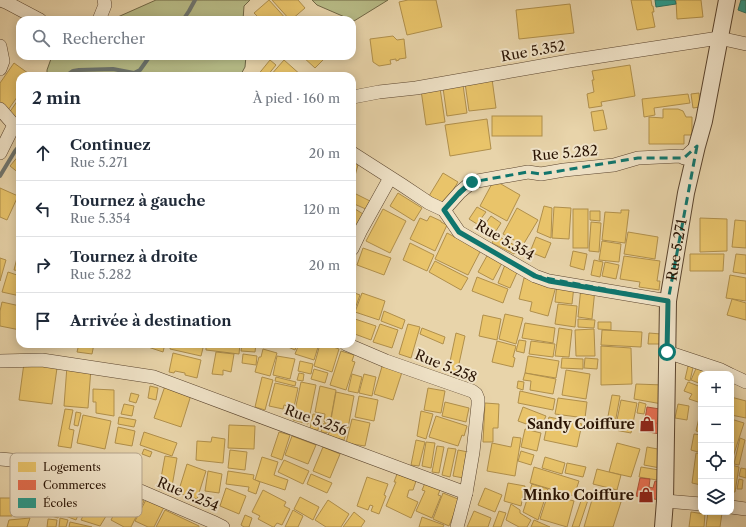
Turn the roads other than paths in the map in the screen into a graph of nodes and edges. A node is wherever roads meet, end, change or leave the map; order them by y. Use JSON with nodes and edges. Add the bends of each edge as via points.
{"nodes":[{"id":1,"x":0,"y":0,"type":"edge"},
{"id":2,"x":104,"y":0,"type":"edge"},
{"id":3,"x":727,"y":0,"type":"edge"},
{"id":4,"x":32,"y":16,"type":"edge"},
{"id":5,"x":100,"y":16,"type":"edge"},
{"id":6,"x":719,"y":38,"type":"junction"},
{"id":7,"x":746,"y":44,"type":"edge"},
{"id":8,"x":0,"y":46,"type":"edge"},
{"id":9,"x":0,"y":69,"type":"edge"},
{"id":10,"x":356,"y":96,"type":"edge"},
{"id":11,"x":0,"y":109,"type":"edge"},
{"id":12,"x":697,"y":146,"type":"junction"},
{"id":13,"x":0,"y":153,"type":"edge"},
{"id":14,"x":356,"y":157,"type":"edge"},
{"id":15,"x":390,"y":178,"type":"junction"},
{"id":16,"x":444,"y":210,"type":"junction"},
{"id":17,"x":356,"y":241,"type":"edge"},
{"id":18,"x":668,"y":301,"type":"junction"},
{"id":19,"x":356,"y":348,"type":"edge"},
{"id":20,"x":667,"y":352,"type":"junction"},
{"id":21,"x":0,"y":361,"type":"edge"},
{"id":22,"x":723,"y":371,"type":"edge"},
{"id":23,"x":734,"y":377,"type":"edge"},
{"id":24,"x":746,"y":382,"type":"edge"},
{"id":25,"x":0,"y":460,"type":"edge"},
{"id":26,"x":10,"y":461,"type":"edge"},
{"id":27,"x":142,"y":492,"type":"edge"},
{"id":28,"x":466,"y":494,"type":"junction"},
{"id":29,"x":665,"y":501,"type":"junction"},
{"id":30,"x":698,"y":504,"type":"edge"},
{"id":31,"x":734,"y":507,"type":"edge"},
{"id":32,"x":746,"y":509,"type":"edge"},
{"id":33,"x":217,"y":526,"type":"edge"},
{"id":34,"x":457,"y":527,"type":"edge"},
{"id":35,"x":663,"y":527,"type":"edge"}],
"edges":[{"from":1,"to":4,"type":"street"},
{"from":2,"to":5,"type":"street","via":[[105,6]]},
{"from":3,"to":6,"type":"street","name":"Rue 5.271"},
{"from":6,"to":7,"type":"street"},
{"from":6,"to":10,"type":"street","name":"Rue 5.352"},
{"from":6,"to":12,"type":"street","name":"Rue 5.271"},
{"from":8,"to":9,"type":"street","via":[[3,61]]},
{"from":11,"to":13,"type":"street","via":[[14,125]]},
{"from":12,"to":16,"type":"street","name":"Rue 5.282","via":[[684,158],[638,158],[614,165],[542,174],[528,172],[472,182]]},
{"from":12,"to":18,"type":"street","name":"Rue 5.271","via":[[686,193]]},
{"from":14,"to":15,"type":"street","name":"Rue 5.354"},
{"from":15,"to":16,"type":"street","name":"Rue 5.354"},
{"from":15,"to":17,"type":"street"},
{"from":16,"to":18,"type":"street","name":"Rue 5.354","via":[[459,232],[535,276],[549,281]]},
{"from":18,"to":20,"type":"street","name":"Rue 5.271"},
{"from":19,"to":28,"type":"street","name":"Rue 5.258","via":[[476,394],[476,425]]},
{"from":20,"to":22,"type":"street"},
{"from":20,"to":29,"type":"street","name":"Rue 5.271"},
{"from":21,"to":28,"type":"street","name":"Rue 5.256","via":[[42,360],[154,377]]},
{"from":23,"to":24,"type":"street"},
{"from":25,"to":26,"type":"street","name":"Rue 5.254"},
{"from":27,"to":33,"type":"street","name":"Rue 5.254"},
{"from":28,"to":34,"type":"street","name":"Rue 5.258"},
{"from":29,"to":30,"type":"street"},
{"from":29,"to":35,"type":"street","name":"Rue 5.271"},
{"from":31,"to":32,"type":"street"}]}
